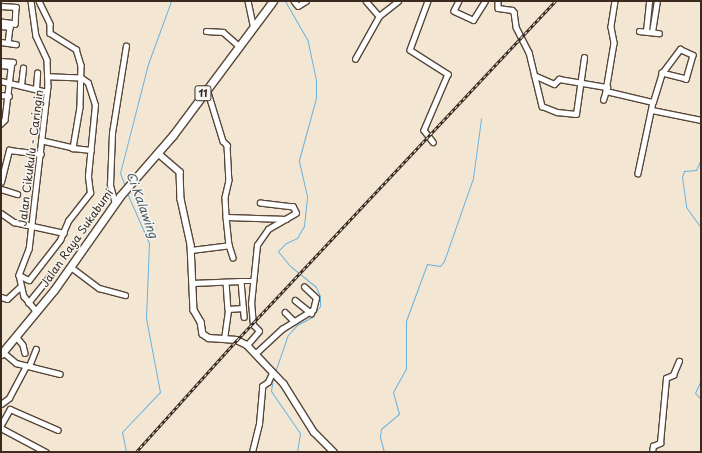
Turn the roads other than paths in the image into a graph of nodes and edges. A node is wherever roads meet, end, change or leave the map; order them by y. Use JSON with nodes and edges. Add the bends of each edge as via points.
{"nodes":[{"id":1,"x":30,"y":1,"type":"edge"},
{"id":2,"x":39,"y":1,"type":"edge"},
{"id":3,"x":248,"y":1,"type":"edge"},
{"id":4,"x":272,"y":1,"type":"edge"},
{"id":5,"x":294,"y":1,"type":"edge"},
{"id":6,"x":306,"y":1,"type":"edge"},
{"id":7,"x":366,"y":1,"type":"edge"},
{"id":8,"x":398,"y":1,"type":"edge"},
{"id":9,"x":428,"y":1,"type":"edge"},
{"id":10,"x":459,"y":1,"type":"edge"},
{"id":11,"x":485,"y":1,"type":"edge"},
{"id":12,"x":498,"y":1,"type":"edge"},
{"id":13,"x":615,"y":1,"type":"edge"},
{"id":14,"x":649,"y":1,"type":"edge"},
{"id":15,"x":657,"y":1,"type":"edge"},
{"id":16,"x":1,"y":6,"type":"edge"},
{"id":17,"x":379,"y":16,"type":"junction"},
{"id":18,"x":1,"y":22,"type":"edge"},
{"id":19,"x":253,"y":24,"type":"junction"},
{"id":20,"x":1,"y":26,"type":"edge"},
{"id":21,"x":206,"y":31,"type":"dead end"},
{"id":22,"x":639,"y":31,"type":"dead end"},
{"id":23,"x":646,"y":32,"type":"junction"},
{"id":24,"x":652,"y":32,"type":"junction"},
{"id":25,"x":659,"y":33,"type":"dead end"},
{"id":26,"x":1,"y":42,"type":"edge"},
{"id":27,"x":8,"y":43,"type":"junction"},
{"id":28,"x":16,"y":44,"type":"dead end"},
{"id":29,"x":238,"y":45,"type":"junction"},
{"id":30,"x":126,"y":46,"type":"dead end"},
{"id":31,"x":584,"y":58,"type":"dead end"},
{"id":32,"x":354,"y":59,"type":"dead end"},
{"id":33,"x":1,"y":61,"type":"edge"},
{"id":34,"x":1,"y":65,"type":"edge"},
{"id":35,"x":11,"y":66,"type":"junction"},
{"id":36,"x":23,"y":68,"type":"dead end"},
{"id":37,"x":37,"y":73,"type":"dead end"},
{"id":38,"x":662,"y":73,"type":"junction"},
{"id":39,"x":534,"y":75,"type":"junction"},
{"id":40,"x":48,"y":77,"type":"junction"},
{"id":41,"x":81,"y":78,"type":"junction"},
{"id":42,"x":1,"y":81,"type":"edge"},
{"id":43,"x":10,"y":82,"type":"junction"},
{"id":44,"x":581,"y":84,"type":"junction"},
{"id":45,"x":21,"y":85,"type":"junction"},
{"id":46,"x":207,"y":87,"type":"junction"},
{"id":47,"x":36,"y":89,"type":"junction"},
{"id":48,"x":606,"y":89,"type":"junction"},
{"id":49,"x":48,"y":92,"type":"junction"},
{"id":50,"x":1,"y":95,"type":"edge"},
{"id":51,"x":9,"y":96,"type":"junction"},
{"id":52,"x":604,"y":100,"type":"dead end"},
{"id":53,"x":653,"y":102,"type":"junction"},
{"id":54,"x":1,"y":109,"type":"edge"},
{"id":55,"x":7,"y":109,"type":"junction"},
{"id":56,"x":652,"y":110,"type":"junction"},
{"id":57,"x":701,"y":120,"type":"edge"},
{"id":58,"x":1,"y":124,"type":"edge"},
{"id":59,"x":42,"y":141,"type":"junction"},
{"id":60,"x":433,"y":142,"type":"dead end"},
{"id":61,"x":73,"y":148,"type":"junction"},
{"id":62,"x":92,"y":150,"type":"junction"},
{"id":63,"x":158,"y":153,"type":"junction"},
{"id":64,"x":41,"y":154,"type":"junction"},
{"id":65,"x":638,"y":173,"type":"dead end"},
{"id":66,"x":1,"y":182,"type":"edge"},
{"id":67,"x":1,"y":189,"type":"edge"},
{"id":68,"x":17,"y":194,"type":"dead end"},
{"id":69,"x":260,"y":203,"type":"dead end"},
{"id":70,"x":115,"y":204,"type":"junction"},
{"id":71,"x":1,"y":213,"type":"edge"},
{"id":72,"x":226,"y":218,"type":"junction"},
{"id":73,"x":286,"y":219,"type":"junction"},
{"id":74,"x":32,"y":226,"type":"junction"},
{"id":75,"x":64,"y":234,"type":"junction"},
{"id":76,"x":228,"y":245,"type":"junction"},
{"id":77,"x":192,"y":250,"type":"junction"},
{"id":78,"x":233,"y":257,"type":"dead end"},
{"id":79,"x":71,"y":268,"type":"junction"},
{"id":80,"x":19,"y":274,"type":"junction"},
{"id":81,"x":51,"y":275,"type":"dead end"},
{"id":82,"x":241,"y":281,"type":"junction"},
{"id":83,"x":252,"y":281,"type":"junction"},
{"id":84,"x":226,"y":282,"type":"junction"},
{"id":85,"x":192,"y":283,"type":"junction"},
{"id":86,"x":21,"y":286,"type":"junction"},
{"id":87,"x":304,"y":287,"type":"dead end"},
{"id":88,"x":125,"y":295,"type":"dead end"},
{"id":89,"x":2,"y":299,"type":"edge"},
{"id":90,"x":295,"y":300,"type":"dead end"},
{"id":91,"x":28,"y":303,"type":"junction"},
{"id":92,"x":243,"y":308,"type":"junction"},
{"id":93,"x":228,"y":310,"type":"junction"},
{"id":94,"x":36,"y":312,"type":"junction"},
{"id":95,"x":285,"y":312,"type":"dead end"},
{"id":96,"x":311,"y":313,"type":"junction"},
{"id":97,"x":244,"y":317,"type":"dead end"},
{"id":98,"x":294,"y":321,"type":"junction"},
{"id":99,"x":16,"y":336,"type":"junction"},
{"id":100,"x":224,"y":339,"type":"junction"},
{"id":101,"x":247,"y":345,"type":"junction"},
{"id":102,"x":36,"y":349,"type":"dead end"},
{"id":103,"x":2,"y":353,"type":"edge"},
{"id":104,"x":25,"y":353,"type":"dead end"},
{"id":105,"x":255,"y":354,"type":"junction"},
{"id":106,"x":679,"y":361,"type":"dead end"},
{"id":107,"x":27,"y":366,"type":"junction"},
{"id":108,"x":272,"y":373,"type":"junction"},
{"id":109,"x":60,"y":374,"type":"dead end"},
{"id":110,"x":1,"y":404,"type":"edge"},
{"id":111,"x":1,"y":427,"type":"edge"},
{"id":112,"x":58,"y":430,"type":"dead end"},
{"id":113,"x":35,"y":450,"type":"edge"},
{"id":114,"x":46,"y":452,"type":"edge"},
{"id":115,"x":252,"y":452,"type":"edge"},
{"id":116,"x":334,"y":452,"type":"edge"},
{"id":117,"x":652,"y":452,"type":"edge"}],
"edges":[{"from":1,"to":40,"type":"street","name":"Jalan Cikukulu - Caringin","via":[[36,36],[46,57]]},
{"from":2,"to":41,"type":"street","via":[[50,24],[50,33],[78,51]]},
{"from":3,"to":19,"type":"street"},
{"from":4,"to":19,"type":"highway","name":"Jalan Raya Sukabumi","number":"11"},
{"from":5,"to":6,"type":"street","via":[[298,6]]},
{"from":7,"to":17,"type":"street"},
{"from":8,"to":17,"type":"street"},
{"from":9,"to":60,"type":"street","via":[[410,50],[448,74],[424,130]]},
{"from":10,"to":11,"type":"street","via":[[454,11],[473,20]]},
{"from":12,"to":39,"type":"street","via":[[498,8],[513,10],[516,27],[529,52]]},
{"from":13,"to":48,"type":"street","via":[[611,26],[614,43]]},
{"from":14,"to":23,"type":"street"},
{"from":15,"to":24,"type":"street"},
{"from":16,"to":18,"type":"street","via":[[16,7],[15,24]]},
{"from":17,"to":32,"type":"street"},
{"from":19,"to":29,"type":"highway","name":"Jalan Raya Sukabumi","number":"11"},
{"from":20,"to":27,"type":"street","via":[[12,27]]},
{"from":21,"to":29,"type":"street","via":[[223,32]]},
{"from":22,"to":23,"type":"street"},
{"from":23,"to":24,"type":"street"},
{"from":24,"to":25,"type":"street"},
{"from":26,"to":27,"type":"street"},
{"from":27,"to":28,"type":"street"},
{"from":29,"to":46,"type":"highway","name":"Jalan Raya Sukabumi","number":"11"},
{"from":30,"to":70,"type":"street","via":[[112,133],[110,185]]},
{"from":31,"to":44,"type":"street"},
{"from":33,"to":35,"type":"street","via":[[13,62]]},
{"from":34,"to":35,"type":"street"},
{"from":35,"to":43,"type":"street"},
{"from":36,"to":45,"type":"street"},
{"from":37,"to":47,"type":"street"},
{"from":38,"to":38,"type":"street","via":[[680,49],[694,56],[686,79]]},
{"from":38,"to":53,"type":"street"},
{"from":39,"to":44,"type":"street","via":[[554,84],[559,78]]},
{"from":39,"to":44,"type":"street","via":[[541,105],[557,112],[576,114]]},
{"from":40,"to":41,"type":"street"},
{"from":40,"to":49,"type":"street","name":"Jalan Cikukulu - Caringin"},
{"from":41,"to":61,"type":"street","via":[[80,108]]},
{"from":41,"to":62,"type":"street","via":[[88,83],[94,102]]},
{"from":42,"to":43,"type":"street"},
{"from":43,"to":45,"type":"street"},
{"from":43,"to":51,"type":"street"},
{"from":44,"to":48,"type":"street"},
{"from":45,"to":47,"type":"street"},
{"from":46,"to":63,"type":"highway","name":"Jalan Raya Sukabumi","number":"11"},
{"from":46,"to":72,"type":"street","via":[[223,141],[227,145],[229,180]]},
{"from":47,"to":49,"type":"street"},
{"from":48,"to":52,"type":"street"},
{"from":48,"to":53,"type":"street"},
{"from":49,"to":59,"type":"street","name":"Jalan Cikukulu - Caringin"},
{"from":50,"to":51,"type":"street"},
{"from":51,"to":55,"type":"street"},
{"from":53,"to":56,"type":"street"},
{"from":54,"to":55,"type":"street"},
{"from":55,"to":58,"type":"street","via":[[4,122]]},
{"from":56,"to":57,"type":"street"},
{"from":56,"to":65,"type":"street"},
{"from":59,"to":61,"type":"street"},
{"from":59,"to":64,"type":"street","name":"Jalan Cikukulu - Caringin"},
{"from":61,"to":62,"type":"street"},
{"from":62,"to":75,"type":"street","via":[[88,176],[89,195],[68,221]]},
{"from":63,"to":70,"type":"highway","name":"Jalan Raya Sukabumi","number":"11"},
{"from":63,"to":77,"type":"street","via":[[180,172],[181,199]]},
{"from":64,"to":66,"type":"street","via":[[9,150]]},
{"from":64,"to":74,"type":"street","name":"Jalan Cikukulu - Caringin"},
{"from":67,"to":68,"type":"street"},
{"from":69,"to":73,"type":"street","via":[[295,208],[295,215]]},
{"from":70,"to":79,"type":"highway","name":"Jalan Raya Sukabumi","number":"11"},
{"from":71,"to":74,"type":"street","via":[[14,222]]},
{"from":72,"to":73,"type":"street"},
{"from":72,"to":76,"type":"street"},
{"from":73,"to":83,"type":"street","via":[[268,229],[258,242]]},
{"from":74,"to":75,"type":"street"},
{"from":74,"to":80,"type":"street","name":"Jalan Cikukulu - Caringin","via":[[28,252]]},
{"from":75,"to":80,"type":"street","via":[[29,280]]},
{"from":76,"to":77,"type":"street"},
{"from":76,"to":78,"type":"street"},
{"from":77,"to":85,"type":"street"},
{"from":79,"to":88,"type":"street","via":[[98,288]]},
{"from":79,"to":94,"type":"highway","name":"Jalan Raya Sukabumi","number":"11"},
{"from":80,"to":86,"type":"street"},
{"from":81,"to":91,"type":"street"},
{"from":82,"to":83,"type":"street"},
{"from":82,"to":84,"type":"street"},
{"from":82,"to":92,"type":"street"},
{"from":83,"to":101,"type":"street","via":[[253,325],[259,331]]},
{"from":84,"to":85,"type":"street"},
{"from":84,"to":93,"type":"street"},
{"from":85,"to":100,"type":"street","via":[[194,312],[201,322],[203,334]]},
{"from":86,"to":89,"type":"street","via":[[7,299]]},
{"from":86,"to":91,"type":"street"},
{"from":87,"to":96,"type":"street","via":[[316,298],[316,307]]},
{"from":90,"to":96,"type":"street"},
{"from":91,"to":94,"type":"street"},
{"from":92,"to":93,"type":"street"},
{"from":92,"to":97,"type":"street"},
{"from":93,"to":100,"type":"street"},
{"from":94,"to":99,"type":"highway","name":"Jalan Raya Sukabumi","number":"11"},
{"from":95,"to":98,"type":"street"},
{"from":96,"to":98,"type":"street"},
{"from":98,"to":105,"type":"street"},
{"from":99,"to":103,"type":"highway","name":"Jalan Raya Sukabumi","number":"11"},
{"from":99,"to":104,"type":"street"},
{"from":100,"to":101,"type":"street"},
{"from":101,"to":105,"type":"street"},
{"from":102,"to":107,"type":"street"},
{"from":103,"to":107,"type":"street","via":[[14,362]]},
{"from":105,"to":108,"type":"street"},
{"from":106,"to":117,"type":"street","via":[[673,375],[666,378],[660,443],[654,446]]},
{"from":107,"to":109,"type":"street"},
{"from":107,"to":110,"type":"street","via":[[9,398]]},
{"from":108,"to":115,"type":"street","via":[[268,382],[262,386],[259,424]]},
{"from":108,"to":116,"type":"street","via":[[286,387],[314,432]]},
{"from":111,"to":112,"type":"street","via":[[10,409]]},
{"from":111,"to":113,"type":"street"},
{"from":113,"to":114,"type":"street"}]}
